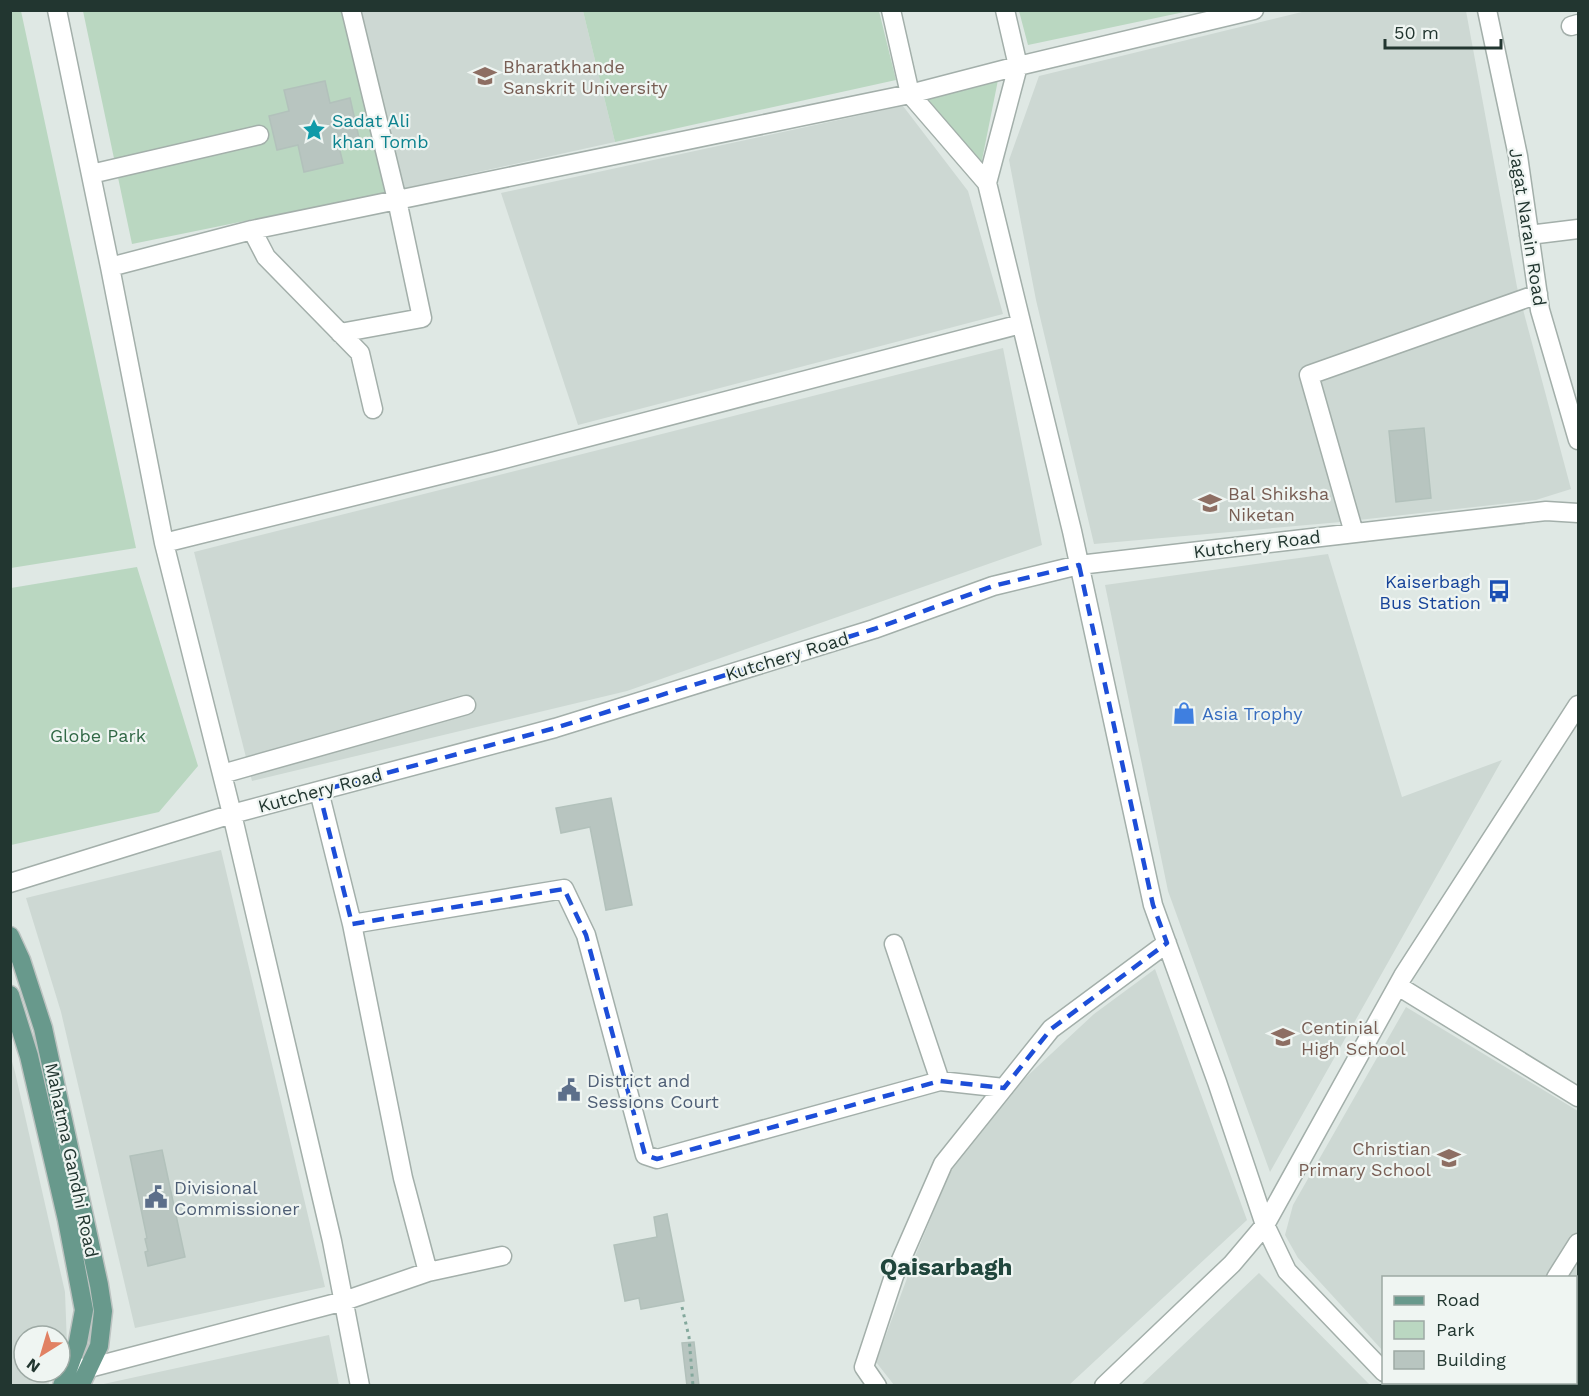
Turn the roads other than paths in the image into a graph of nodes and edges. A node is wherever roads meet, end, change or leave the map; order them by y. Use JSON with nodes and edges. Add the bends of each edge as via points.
{"nodes":[{"id":1,"x":351,"y":10,"type":"edge"},
{"id":2,"x":891,"y":10,"type":"edge"},
{"id":3,"x":1005,"y":10,"type":"edge"},
{"id":4,"x":1254,"y":10,"type":"edge"},
{"id":5,"x":1488,"y":10,"type":"edge"},
{"id":6,"x":57,"y":11,"type":"edge"},
{"id":7,"x":1018,"y":66,"type":"junction"},
{"id":8,"x":910,"y":94,"type":"junction"},
{"id":9,"x":259,"y":135,"type":"dead end"},
{"id":10,"x":91,"y":174,"type":"junction"},
{"id":11,"x":987,"y":183,"type":"junction"},
{"id":12,"x":397,"y":200,"type":"junction"},
{"id":13,"x":252,"y":230,"type":"junction"},
{"id":14,"x":1578,"y":230,"type":"edge"},
{"id":15,"x":1529,"y":235,"type":"junction"},
{"id":16,"x":110,"y":267,"type":"junction"},
{"id":17,"x":1538,"y":294,"type":"junction"},
{"id":18,"x":1021,"y":324,"type":"junction"},
{"id":19,"x":340,"y":333,"type":"junction"},
{"id":20,"x":373,"y":409,"type":"dead end"},
{"id":21,"x":1578,"y":440,"type":"edge"},
{"id":22,"x":1578,"y":513,"type":"edge"},
{"id":23,"x":1354,"y":533,"type":"junction"},
{"id":24,"x":164,"y":543,"type":"junction"},
{"id":25,"x":1078,"y":565,"type":"junction"},
{"id":26,"x":466,"y":705,"type":"dead end"},
{"id":27,"x":1578,"y":705,"type":"edge"},
{"id":28,"x":222,"y":774,"type":"junction"},
{"id":29,"x":319,"y":791,"type":"junction"},
{"id":30,"x":232,"y":814,"type":"junction"},
{"id":31,"x":10,"y":883,"type":"edge"},
{"id":32,"x":352,"y":924,"type":"junction"},
{"id":33,"x":10,"y":936,"type":"edge"},
{"id":34,"x":1167,"y":943,"type":"junction"},
{"id":35,"x":894,"y":944,"type":"dead end"},
{"id":36,"x":1398,"y":986,"type":"junction"},
{"id":37,"x":10,"y":995,"type":"edge"},
{"id":38,"x":940,"y":1082,"type":"junction"},
{"id":39,"x":1004,"y":1088,"type":"junction"},
{"id":40,"x":1578,"y":1097,"type":"edge"},
{"id":41,"x":72,"y":1158,"type":"junction"},
{"id":42,"x":54,"y":1165,"type":"junction"},
{"id":43,"x":1265,"y":1225,"type":"junction"},
{"id":44,"x":1578,"y":1243,"type":"edge"},
{"id":45,"x":502,"y":1256,"type":"dead end"},
{"id":46,"x":428,"y":1272,"type":"junction"},
{"id":47,"x":1557,"y":1276,"type":"edge"},
{"id":48,"x":344,"y":1301,"type":"junction"},
{"id":49,"x":72,"y":1361,"type":"edge"},
{"id":50,"x":72,"y":1367,"type":"edge"},
{"id":51,"x":89,"y":1368,"type":"junction"},
{"id":52,"x":1382,"y":1371,"type":"edge"},
{"id":53,"x":80,"y":1386,"type":"edge"},
{"id":54,"x":360,"y":1386,"type":"edge"},
{"id":55,"x":877,"y":1386,"type":"edge"},
{"id":56,"x":1104,"y":1386,"type":"edge"}],
"edges":[{"from":1,"to":12,"type":"street"},
{"from":2,"to":8,"type":"street"},
{"from":3,"to":7,"type":"street"},
{"from":4,"to":7,"type":"street"},
{"from":5,"to":15,"type":"street","name":"Jagat Narain Road","via":[[1518,156]]},
{"from":6,"to":10,"type":"street"},
{"from":7,"to":8,"type":"street"},
{"from":7,"to":11,"type":"street"},
{"from":8,"to":11,"type":"street"},
{"from":8,"to":12,"type":"street"},
{"from":9,"to":10,"type":"street"},
{"from":10,"to":16,"type":"street"},
{"from":11,"to":18,"type":"street"},
{"from":12,"to":13,"type":"street"},
{"from":12,"to":19,"type":"street","via":[[422,318]]},
{"from":13,"to":16,"type":"street"},
{"from":13,"to":19,"type":"street","via":[[266,257]]},
{"from":14,"to":15,"type":"street"},
{"from":15,"to":17,"type":"street","name":"Jagat Narain Road"},
{"from":16,"to":24,"type":"street"},
{"from":17,"to":21,"type":"street","name":"Jagat Narain Road"},
{"from":17,"to":23,"type":"street","via":[[1309,375]]},
{"from":18,"to":24,"type":"street"},
{"from":18,"to":25,"type":"street"},
{"from":19,"to":20,"type":"street","via":[[360,353]]},
{"from":22,"to":23,"type":"street","name":"Kutchery Road","via":[[1546,511]]},
{"from":23,"to":25,"type":"street","name":"Kutchery Road"},
{"from":24,"to":28,"type":"street"},
{"from":25,"to":29,"type":"street","name":"Kutchery Road","via":[[993,586],[874,629],[555,728]]},
{"from":25,"to":34,"type":"street","via":[[1153,905]]},
{"from":26,"to":28,"type":"street"},
{"from":27,"to":36,"type":"street"},
{"from":28,"to":30,"type":"street"},
{"from":29,"to":30,"type":"street","name":"Kutchery Road"},
{"from":29,"to":32,"type":"street"},
{"from":30,"to":31,"type":"street","name":"Kutchery Road"},
{"from":30,"to":48,"type":"street"},
{"from":32,"to":38,"type":"street","via":[[564,889],[586,935],[645,1155],[657,1159]]},
{"from":32,"to":46,"type":"street","via":[[403,1178]]},
{"from":33,"to":41,"type":"main road","name":"Mahatma Gandhi Road","via":[[43,1028]]},
{"from":34,"to":39,"type":"street","via":[[1051,1029]]},
{"from":34,"to":43,"type":"street"},
{"from":35,"to":38,"type":"street"},
{"from":36,"to":40,"type":"street"},
{"from":36,"to":43,"type":"street"},
{"from":37,"to":42,"type":"main road","name":"Mahatma Gandhi Road","via":[[29,1056]]},
{"from":38,"to":39,"type":"street"},
{"from":39,"to":55,"type":"street","via":[[943,1164],[894,1276],[864,1367]]},
{"from":41,"to":42,"type":"main road"},
{"from":41,"to":51,"type":"main road","name":"Mahatma Gandhi Road","via":[[103,1311],[99,1346]]},
{"from":42,"to":49,"type":"main road","name":"Mahatma Gandhi Road","via":[[84,1310]]},
{"from":43,"to":52,"type":"street","via":[[1287,1271]]},
{"from":43,"to":56,"type":"street","via":[[1232,1264]]},
{"from":44,"to":47,"type":"street"},
{"from":45,"to":46,"type":"street"},
{"from":46,"to":48,"type":"street"},
{"from":48,"to":51,"type":"street"},
{"from":48,"to":54,"type":"street"},
{"from":50,"to":51,"type":"street"},
{"from":51,"to":53,"type":"main road","name":"Mahatma Gandhi Road"}]}
